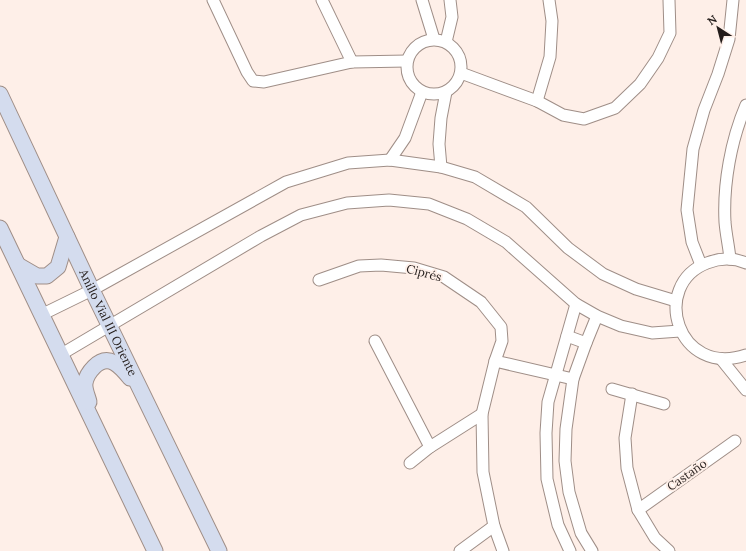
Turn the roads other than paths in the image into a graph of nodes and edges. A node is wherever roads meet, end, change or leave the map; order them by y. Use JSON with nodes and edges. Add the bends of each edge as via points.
{"nodes":[{"id":1,"x":213,"y":0,"type":"edge"},
{"id":2,"x":322,"y":0,"type":"edge"},
{"id":3,"x":422,"y":0,"type":"edge"},
{"id":4,"x":450,"y":0,"type":"edge"},
{"id":5,"x":549,"y":0,"type":"edge"},
{"id":6,"x":670,"y":0,"type":"edge"},
{"id":7,"x":733,"y":0,"type":"edge"},
{"id":8,"x":434,"y":39,"type":"junction"},
{"id":9,"x":446,"y":42,"type":"junction"},
{"id":10,"x":407,"y":61,"type":"junction"},
{"id":11,"x":352,"y":62,"type":"junction"},
{"id":12,"x":462,"y":73,"type":"junction"},
{"id":13,"x":422,"y":92,"type":"junction"},
{"id":14,"x":446,"y":92,"type":"junction"},
{"id":15,"x":0,"y":94,"type":"edge"},
{"id":16,"x":537,"y":101,"type":"junction"},
{"id":17,"x":746,"y":105,"type":"edge"},
{"id":18,"x":390,"y":160,"type":"junction"},
{"id":19,"x":441,"y":167,"type":"junction"},
{"id":20,"x":0,"y":228,"type":"edge"},
{"id":21,"x":67,"y":237,"type":"junction"},
{"id":22,"x":730,"y":259,"type":"junction"},
{"id":23,"x":746,"y":263,"type":"edge"},
{"id":24,"x":18,"y":265,"type":"junction"},
{"id":25,"x":701,"y":265,"type":"junction"},
{"id":26,"x":319,"y":280,"type":"dead end"},
{"id":27,"x":92,"y":290,"type":"junction"},
{"id":28,"x":676,"y":301,"type":"junction"},
{"id":29,"x":576,"y":304,"type":"junction"},
{"id":30,"x":41,"y":315,"type":"junction"},
{"id":31,"x":597,"y":316,"type":"junction"},
{"id":32,"x":110,"y":326,"type":"junction"},
{"id":33,"x":680,"y":330,"type":"junction"},
{"id":34,"x":567,"y":336,"type":"junction"},
{"id":35,"x":375,"y":341,"type":"dead end"},
{"id":36,"x":586,"y":343,"type":"junction"},
{"id":37,"x":60,"y":355,"type":"junction"},
{"id":38,"x":746,"y":355,"type":"edge"},
{"id":39,"x":721,"y":359,"type":"junction"},
{"id":40,"x":495,"y":361,"type":"junction"},
{"id":41,"x":555,"y":376,"type":"junction"},
{"id":42,"x":573,"y":379,"type":"junction"},
{"id":43,"x":612,"y":389,"type":"dead end"},
{"id":44,"x":746,"y":390,"type":"edge"},
{"id":45,"x":632,"y":394,"type":"junction"},
{"id":46,"x":143,"y":395,"type":"junction"},
{"id":47,"x":664,"y":404,"type":"dead end"},
{"id":48,"x":482,"y":414,"type":"junction"},
{"id":49,"x":95,"y":427,"type":"junction"},
{"id":50,"x":735,"y":441,"type":"dead end"},
{"id":51,"x":430,"y":447,"type":"junction"},
{"id":52,"x":410,"y":464,"type":"dead end"},
{"id":53,"x":638,"y":510,"type":"junction"},
{"id":54,"x":494,"y":526,"type":"junction"},
{"id":55,"x":155,"y":551,"type":"edge"},
{"id":56,"x":219,"y":551,"type":"edge"},
{"id":57,"x":460,"y":551,"type":"edge"},
{"id":58,"x":503,"y":551,"type":"edge"},
{"id":59,"x":570,"y":551,"type":"edge"},
{"id":60,"x":592,"y":551,"type":"edge"},
{"id":61,"x":669,"y":551,"type":"edge"}],
"edges":[{"from":1,"to":11,"type":"street","via":[[253,81],[264,82]]},
{"from":2,"to":11,"type":"street"},
{"from":3,"to":8,"type":"street"},
{"from":4,"to":9,"type":"street","via":[[452,17]]},
{"from":5,"to":16,"type":"street","via":[[552,21],[550,56]]},
{"from":6,"to":16,"type":"street","via":[[670,33],[658,58],[640,84],[615,108],[584,119],[563,115]]},
{"from":7,"to":25,"type":"street","via":[[730,40],[704,110],[693,149],[687,210],[692,242]]},
{"from":8,"to":9,"type":"street"},
{"from":8,"to":10,"type":"street","via":[[422,42],[413,50]]},
{"from":9,"to":12,"type":"street","via":[[456,50],[461,61]]},
{"from":10,"to":11,"type":"street"},
{"from":10,"to":13,"type":"street","via":[[407,73],[412,85]]},
{"from":12,"to":14,"type":"street","via":[[456,84]]},
{"from":12,"to":16,"type":"street"},
{"from":13,"to":14,"type":"street","via":[[434,95]]},
{"from":13,"to":18,"type":"street","via":[[405,138]]},
{"from":14,"to":19,"type":"street","via":[[438,144]]},
{"from":15,"to":21,"type":"main road","name":"Anillo Vial III Oriente"},
{"from":17,"to":22,"type":"street","via":[[726,176],[725,222]]},
{"from":18,"to":19,"type":"street"},
{"from":18,"to":27,"type":"street","via":[[348,163],[286,182]]},
{"from":19,"to":28,"type":"street","via":[[475,177],[526,207],[568,248],[603,274],[636,289]]},
{"from":20,"to":24,"type":"main road"},
{"from":21,"to":24,"type":"main road","via":[[58,267],[47,276],[37,276]]},
{"from":21,"to":27,"type":"main road","name":"Anillo Vial III Oriente"},
{"from":22,"to":23,"type":"street"},
{"from":22,"to":25,"type":"street","via":[[715,260]]},
{"from":24,"to":30,"type":"main road"},
{"from":25,"to":28,"type":"street","via":[[690,274],[681,287]]},
{"from":26,"to":40,"type":"street","name":"Ciprés","via":[[359,266],[381,265],[414,268],[444,278],[481,302],[501,327],[502,341]]},
{"from":27,"to":30,"type":"street"},
{"from":27,"to":32,"type":"main road","name":"Anillo Vial III Oriente"},
{"from":28,"to":33,"type":"street","via":[[676,316]]},
{"from":29,"to":31,"type":"street"},
{"from":29,"to":32,"type":"street","via":[[506,242],[467,219],[429,204],[389,200],[347,203],[301,215]]},
{"from":29,"to":34,"type":"street"},
{"from":30,"to":37,"type":"main road"},
{"from":31,"to":33,"type":"street","via":[[621,326],[652,333]]},
{"from":31,"to":36,"type":"street"},
{"from":32,"to":37,"type":"street"},
{"from":32,"to":46,"type":"main road","name":"Anillo Vial III Oriente"},
{"from":33,"to":39,"type":"street","via":[[690,345],[704,355]]},
{"from":34,"to":36,"type":"street"},
{"from":34,"to":41,"type":"street"},
{"from":35,"to":51,"type":"street"},
{"from":36,"to":42,"type":"street"},
{"from":37,"to":49,"type":"main road"},
{"from":38,"to":39,"type":"street"},
{"from":39,"to":44,"type":"street"},
{"from":40,"to":41,"type":"street"},
{"from":40,"to":48,"type":"street","name":"Ciprés"},
{"from":41,"to":42,"type":"street"},
{"from":41,"to":59,"type":"street","via":[[548,402],[547,479],[558,525]]},
{"from":42,"to":60,"type":"street","via":[[566,429],[565,460],[569,492],[581,533]]},
{"from":43,"to":45,"type":"street"},
{"from":45,"to":47,"type":"street"},
{"from":45,"to":53,"type":"street","via":[[625,438],[627,468]]},
{"from":46,"to":49,"type":"main road","via":[[122,368],[111,361],[98,363],[90,371],[85,384]]},
{"from":46,"to":56,"type":"main road","name":"Anillo Vial III Oriente"},
{"from":48,"to":51,"type":"street"},
{"from":48,"to":54,"type":"street","name":"Ciprés","via":[[483,472]]},
{"from":49,"to":55,"type":"main road"},
{"from":50,"to":53,"type":"street","name":"Castaño"},
{"from":51,"to":52,"type":"street"},
{"from":53,"to":61,"type":"street","via":[[655,538]]},
{"from":54,"to":57,"type":"street"},
{"from":54,"to":58,"type":"street","name":"Ciprés"}]}
